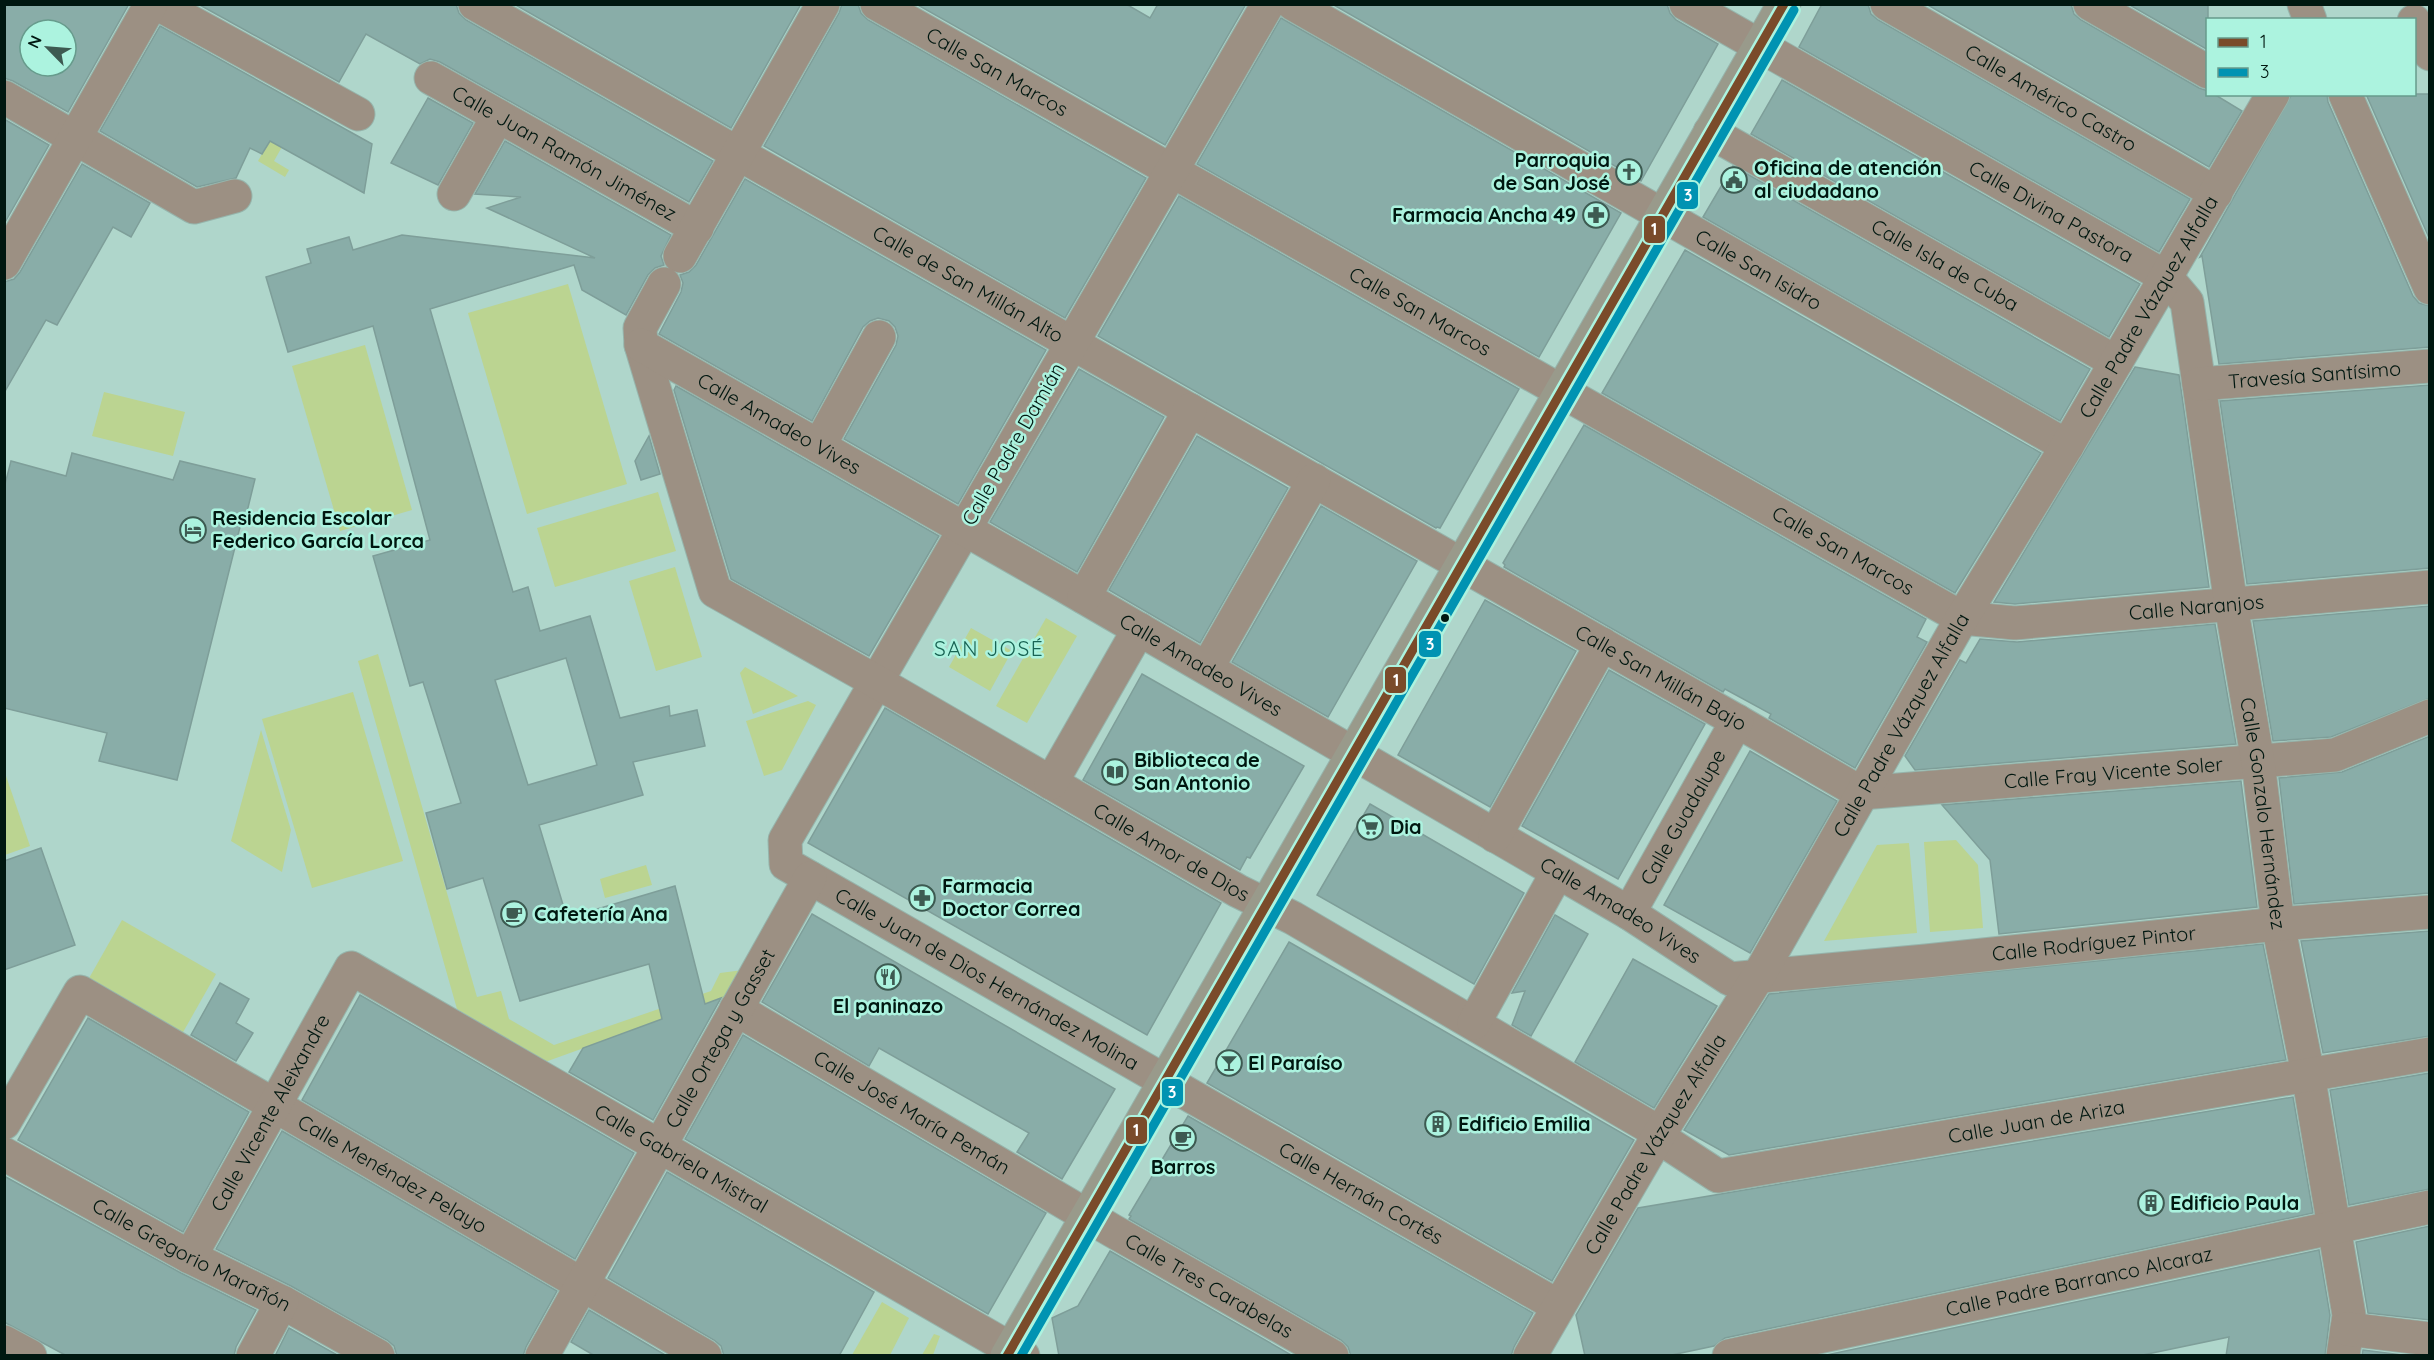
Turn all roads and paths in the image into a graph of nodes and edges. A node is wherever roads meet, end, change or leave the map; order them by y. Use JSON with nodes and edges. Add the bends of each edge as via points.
{"nodes":[{"id":1,"x":151,"y":4,"type":"edge"},
{"id":2,"x":158,"y":4,"type":"edge"},
{"id":3,"x":475,"y":4,"type":"edge"},
{"id":4,"x":823,"y":4,"type":"edge"},
{"id":5,"x":877,"y":4,"type":"edge"},
{"id":6,"x":1268,"y":4,"type":"edge"},
{"id":7,"x":1293,"y":4,"type":"edge"},
{"id":8,"x":1686,"y":4,"type":"edge"},
{"id":9,"x":1784,"y":4,"type":"edge"},
{"id":10,"x":1887,"y":4,"type":"edge"},
{"id":11,"x":2090,"y":4,"type":"edge"},
{"id":12,"x":2407,"y":4,"type":"edge"},
{"id":13,"x":2413,"y":18,"type":"edge"},
{"id":14,"x":2416,"y":24,"type":"edge"},
{"id":15,"x":1760,"y":46,"type":"junction"},
{"id":16,"x":2430,"y":54,"type":"edge"},
{"id":17,"x":2206,"y":71,"type":"edge"},
{"id":18,"x":431,"y":78,"type":"dead end"},
{"id":19,"x":2346,"y":96,"type":"edge"},
{"id":20,"x":4,"y":97,"type":"edge"},
{"id":21,"x":2262,"y":98,"type":"edge"},
{"id":22,"x":358,"y":114,"type":"dead end"},
{"id":23,"x":498,"y":116,"type":"junction"},
{"id":24,"x":1710,"y":132,"type":"junction"},
{"id":25,"x":76,"y":137,"type":"junction"},
{"id":26,"x":738,"y":154,"type":"junction"},
{"id":27,"x":1172,"y":171,"type":"junction"},
{"id":28,"x":2216,"y":193,"type":"junction"},
{"id":29,"x":454,"y":194,"type":"dead end"},
{"id":30,"x":235,"y":196,"type":"dead end"},
{"id":31,"x":1662,"y":216,"type":"junction"},
{"id":32,"x":697,"y":228,"type":"junction"},
{"id":33,"x":680,"y":256,"type":"dead end"},
{"id":34,"x":4,"y":263,"type":"edge"},
{"id":35,"x":2166,"y":277,"type":"junction"},
{"id":36,"x":664,"y":285,"type":"dead end"},
{"id":37,"x":2430,"y":288,"type":"edge"},
{"id":38,"x":879,"y":337,"type":"dead end"},
{"id":39,"x":1071,"y":343,"type":"junction"},
{"id":40,"x":641,"y":345,"type":"junction"},
{"id":41,"x":2116,"y":362,"type":"junction"},
{"id":42,"x":2430,"y":366,"type":"edge"},
{"id":43,"x":2199,"y":384,"type":"junction"},
{"id":44,"x":1561,"y":391,"type":"junction"},
{"id":45,"x":1190,"y":410,"type":"junction"},
{"id":46,"x":819,"y":446,"type":"junction"},
{"id":47,"x":2067,"y":446,"type":"junction"},
{"id":48,"x":1314,"y":480,"type":"junction"},
{"id":49,"x":965,"y":529,"type":"junction"},
{"id":50,"x":1460,"y":564,"type":"junction"},
{"id":51,"x":2430,"y":587,"type":"edge"},
{"id":52,"x":1084,"y":597,"type":"junction"},
{"id":53,"x":2231,"y":605,"type":"junction"},
{"id":54,"x":1962,"y":618,"type":"junction"},
{"id":55,"x":1139,"y":629,"type":"junction"},
{"id":56,"x":1602,"y":644,"type":"junction"},
{"id":57,"x":1207,"y":668,"type":"junction"},
{"id":58,"x":877,"y":682,"type":"junction"},
{"id":59,"x":2430,"y":716,"type":"edge"},
{"id":60,"x":1737,"y":721,"type":"junction"},
{"id":61,"x":1352,"y":753,"type":"junction"},
{"id":62,"x":2258,"y":762,"type":"junction"},
{"id":63,"x":1051,"y":783,"type":"junction"},
{"id":64,"x":1861,"y":794,"type":"junction"},
{"id":65,"x":1495,"y":836,"type":"junction"},
{"id":66,"x":1557,"y":873,"type":"junction"},
{"id":67,"x":810,"y":878,"type":"junction"},
{"id":68,"x":1265,"y":904,"type":"junction"},
{"id":69,"x":2430,"y":912,"type":"edge"},
{"id":70,"x":1629,"y":913,"type":"junction"},
{"id":71,"x":2278,"y":924,"type":"junction"},
{"id":72,"x":351,"y":968,"type":"joint"},
{"id":73,"x":1759,"y":975,"type":"junction"},
{"id":74,"x":736,"y":1009,"type":"junction"},
{"id":75,"x":1474,"y":1023,"type":"junction"},
{"id":76,"x":2430,"y":1054,"type":"edge"},
{"id":77,"x":2308,"y":1074,"type":"junction"},
{"id":78,"x":1164,"y":1081,"type":"junction"},
{"id":79,"x":274,"y":1106,"type":"junction"},
{"id":80,"x":4,"y":1123,"type":"edge"},
{"id":81,"x":1660,"y":1133,"type":"junction"},
{"id":82,"x":658,"y":1147,"type":"junction"},
{"id":83,"x":4,"y":1154,"type":"edge"},
{"id":84,"x":2430,"y":1207,"type":"edge"},
{"id":85,"x":1086,"y":1215,"type":"junction"},
{"id":86,"x":2335,"y":1228,"type":"junction"},
{"id":87,"x":190,"y":1257,"type":"junction"},
{"id":88,"x":581,"y":1284,"type":"junction"},
{"id":89,"x":282,"y":1302,"type":"junction"},
{"id":90,"x":1558,"y":1305,"type":"junction"},
{"id":91,"x":2430,"y":1339,"type":"edge"},
{"id":92,"x":4,"y":1342,"type":"edge"},
{"id":93,"x":2345,"y":1342,"type":"edge"},
{"id":94,"x":1013,"y":1353,"type":"edge"},
{"id":95,"x":30,"y":1356,"type":"edge"},
{"id":96,"x":254,"y":1356,"type":"edge"},
{"id":97,"x":378,"y":1356,"type":"edge"},
{"id":98,"x":542,"y":1356,"type":"edge"},
{"id":99,"x":705,"y":1356,"type":"edge"},
{"id":100,"x":1332,"y":1356,"type":"edge"},
{"id":101,"x":1530,"y":1356,"type":"edge"},
{"id":102,"x":1729,"y":1356,"type":"edge"}],
"edges":[{"from":1,"to":25,"type":"street"},
{"from":2,"to":22,"type":"street"},
{"from":3,"to":26,"type":"street","name":"Calle de San Millán Alto"},
{"from":4,"to":26,"type":"street"},
{"from":5,"to":27,"type":"street","name":"Calle San Marcos"},
{"from":6,"to":27,"type":"street","name":"Calle Padre Damián"},
{"from":7,"to":31,"type":"street","name":"Calle San Isidro"},
{"from":8,"to":15,"type":"street","name":"Calle Divina Pastora"},
{"from":9,"to":15,"type":"main road"},
{"from":10,"to":28,"type":"street","name":"Calle Américo Castro"},
{"from":11,"to":17,"type":"street"},
{"from":12,"to":13,"type":"street"},
{"from":14,"to":16,"type":"street"},
{"from":15,"to":24,"type":"main road"},
{"from":15,"to":35,"type":"street","name":"Calle Divina Pastora"},
{"from":18,"to":23,"type":"street","name":"Calle Juan Ramón Jiménez"},
{"from":19,"to":37,"type":"street"},
{"from":20,"to":25,"type":"street"},
{"from":21,"to":28,"type":"street","name":"Calle Padre Vázquez Alfalla"},
{"from":23,"to":29,"type":"street"},
{"from":23,"to":32,"type":"street","name":"Calle Juan Ramón Jiménez"},
{"from":24,"to":31,"type":"main road"},
{"from":24,"to":41,"type":"street","name":"Calle Isla de Cuba"},
{"from":25,"to":30,"type":"street","via":[[194,207]]},
{"from":25,"to":34,"type":"street"},
{"from":26,"to":32,"type":"street"},
{"from":26,"to":39,"type":"street","name":"Calle de San Millán Alto"},
{"from":27,"to":39,"type":"street","name":"Calle Padre Damián"},
{"from":27,"to":44,"type":"street","name":"Calle San Marcos"},
{"from":28,"to":35,"type":"street","name":"Calle Padre Vázquez Alfalla"},
{"from":31,"to":44,"type":"main road"},
{"from":31,"to":47,"type":"street","name":"Calle San Isidro"},
{"from":32,"to":33,"type":"street"},
{"from":35,"to":41,"type":"street","name":"Calle Padre Vázquez Alfalla"},
{"from":35,"to":43,"type":"street","name":"Calle Gonzalo Hernández","via":[[2187,302]]},
{"from":36,"to":40,"type":"street","via":[[639,328]]},
{"from":38,"to":46,"type":"street"},
{"from":39,"to":45,"type":"street","name":"Calle de San Millán Alto"},
{"from":39,"to":49,"type":"street","name":"Calle Padre Damián"},
{"from":40,"to":46,"type":"street","name":"Calle Amadeo Vives"},
{"from":40,"to":58,"type":"street","name":"Calle Amor de Dios","via":[[715,591]]},
{"from":41,"to":47,"type":"street","name":"Calle Padre Vázquez Alfalla"},
{"from":42,"to":43,"type":"street","name":"Travesía Santísimo"},
{"from":43,"to":53,"type":"street","name":"Calle Gonzalo Hernández"},
{"from":44,"to":50,"type":"main road"},
{"from":44,"to":54,"type":"street","name":"Calle San Marcos"},
{"from":45,"to":48,"type":"street","name":"Calle de San Millán Alto"},
{"from":45,"to":52,"type":"street"},
{"from":46,"to":49,"type":"street","name":"Calle Amadeo Vives"},
{"from":47,"to":54,"type":"street","name":"Calle Padre Vázquez Alfalla"},
{"from":48,"to":50,"type":"street","name":"Calle de San Millán Alto"},
{"from":48,"to":57,"type":"street"},
{"from":49,"to":52,"type":"street","name":"Calle Amadeo Vives"},
{"from":49,"to":58,"type":"street","name":"Calle Padre Damián"},
{"from":50,"to":56,"type":"street","name":"Calle San Millán Bajo"},
{"from":50,"to":61,"type":"main road"},
{"from":51,"to":53,"type":"street","name":"Calle Naranjos"},
{"from":52,"to":55,"type":"street","name":"Calle Amadeo Vives"},
{"from":53,"to":54,"type":"street","name":"Calle Naranjos","via":[[2015,623]]},
{"from":53,"to":62,"type":"street","name":"Calle Gonzalo Hernández"},
{"from":54,"to":64,"type":"street","name":"Calle Padre Vázquez Alfalla"},
{"from":55,"to":57,"type":"street","name":"Calle Amadeo Vives"},
{"from":55,"to":63,"type":"street"},
{"from":56,"to":60,"type":"street","name":"Calle San Millán Bajo"},
{"from":56,"to":65,"type":"street"},
{"from":57,"to":61,"type":"street","name":"Calle Amadeo Vives"},
{"from":58,"to":63,"type":"street","name":"Calle Amor de Dios"},
{"from":58,"to":67,"type":"street","name":"Calle Padre Damián","via":[[785,840],[786,864]]},
{"from":59,"to":62,"type":"street","name":"Calle Fray Vicente Soler","via":[[2335,755]]},
{"from":60,"to":64,"type":"street","name":"Calle San Millán Bajo"},
{"from":60,"to":70,"type":"street","name":"Calle Guadalupe"},
{"from":61,"to":65,"type":"street","name":"Calle Amadeo Vives"},
{"from":61,"to":68,"type":"main road"},
{"from":62,"to":64,"type":"street","name":"Calle Fray Vicente Soler"},
{"from":62,"to":71,"type":"street","name":"Calle Gonzalo Hernández"},
{"from":63,"to":68,"type":"street","name":"Calle Amor de Dios"},
{"from":64,"to":73,"type":"street","name":"Calle Padre Vázquez Alfalla"},
{"from":65,"to":66,"type":"street","name":"Calle Amadeo Vives"},
{"from":66,"to":70,"type":"street","name":"Calle Amadeo Vives"},
{"from":66,"to":75,"type":"street"},
{"from":67,"to":74,"type":"street","name":"Calle Ortega y Gasset"},
{"from":67,"to":78,"type":"street","name":"Calle Juan de Dios Hernández Molina"},
{"from":68,"to":75,"type":"street","name":"Calle Amor de Dios"},
{"from":68,"to":78,"type":"main road"},
{"from":69,"to":71,"type":"street","name":"Calle Rodríguez Pintor"},
{"from":70,"to":73,"type":"street","name":"Calle Amadeo Vives","via":[[1730,979]]},
{"from":71,"to":73,"type":"street","name":"Calle Rodríguez Pintor"},
{"from":71,"to":77,"type":"street","name":"Calle Gonzalo Hernández"},
{"from":72,"to":79,"type":"street","name":"Calle Vicente Aleixandre"},
{"from":72,"to":82,"type":"street","name":"Calle Gabriela Mistral"},
{"from":73,"to":81,"type":"street","name":"Calle Padre Vázquez Alfalla"},
{"from":74,"to":82,"type":"street","name":"Calle Ortega y Gasset"},
{"from":74,"to":85,"type":"street","name":"Calle José María Pemán"},
{"from":75,"to":81,"type":"street","name":"Calle Amor de Dios"},
{"from":76,"to":77,"type":"street","name":"Calle Juan de Ariza"},
{"from":77,"to":81,"type":"street","name":"Calle Juan de Ariza","via":[[1718,1176],[1663,1140]]},
{"from":77,"to":86,"type":"street","name":"Calle Gonzalo Hernández"},
{"from":78,"to":85,"type":"main road"},
{"from":78,"to":90,"type":"street","name":"Calle Hernán Cortés"},
{"from":79,"to":80,"type":"street","name":"Calle Menéndez Pelayo","via":[[80,992]]},
{"from":79,"to":87,"type":"street","name":"Calle Vicente Aleixandre"},
{"from":79,"to":88,"type":"street","name":"Calle Menéndez Pelayo"},
{"from":81,"to":90,"type":"street","name":"Calle Padre Vázquez Alfalla"},
{"from":82,"to":88,"type":"street","name":"Calle Ortega y Gasset"},
{"from":82,"to":94,"type":"street","name":"Calle Gabriela Mistral"},
{"from":83,"to":87,"type":"street","name":"Calle Gregorio Marañón"},
{"from":84,"to":86,"type":"street","name":"Calle Padre Barranco Alcaraz"},
{"from":85,"to":94,"type":"main road"},
{"from":85,"to":100,"type":"street","name":"Calle Tres Carabelas"},
{"from":86,"to":93,"type":"street","name":"Calle Gonzalo Hernández","via":[[2349,1315]]},
{"from":86,"to":102,"type":"street","name":"Calle Padre Barranco Alcaraz"},
{"from":87,"to":89,"type":"street","name":"Calle Gregorio Marañón"},
{"from":88,"to":98,"type":"street","name":"Calle Ortega y Gasset"},
{"from":88,"to":99,"type":"street","name":"Calle Menéndez Pelayo"},
{"from":89,"to":96,"type":"street"},
{"from":89,"to":97,"type":"street","name":"Calle Gregorio Marañón"},
{"from":90,"to":101,"type":"street","name":"Calle Padre Vázquez Alfalla"},
{"from":91,"to":93,"type":"street"},
{"from":92,"to":95,"type":"street"}]}
